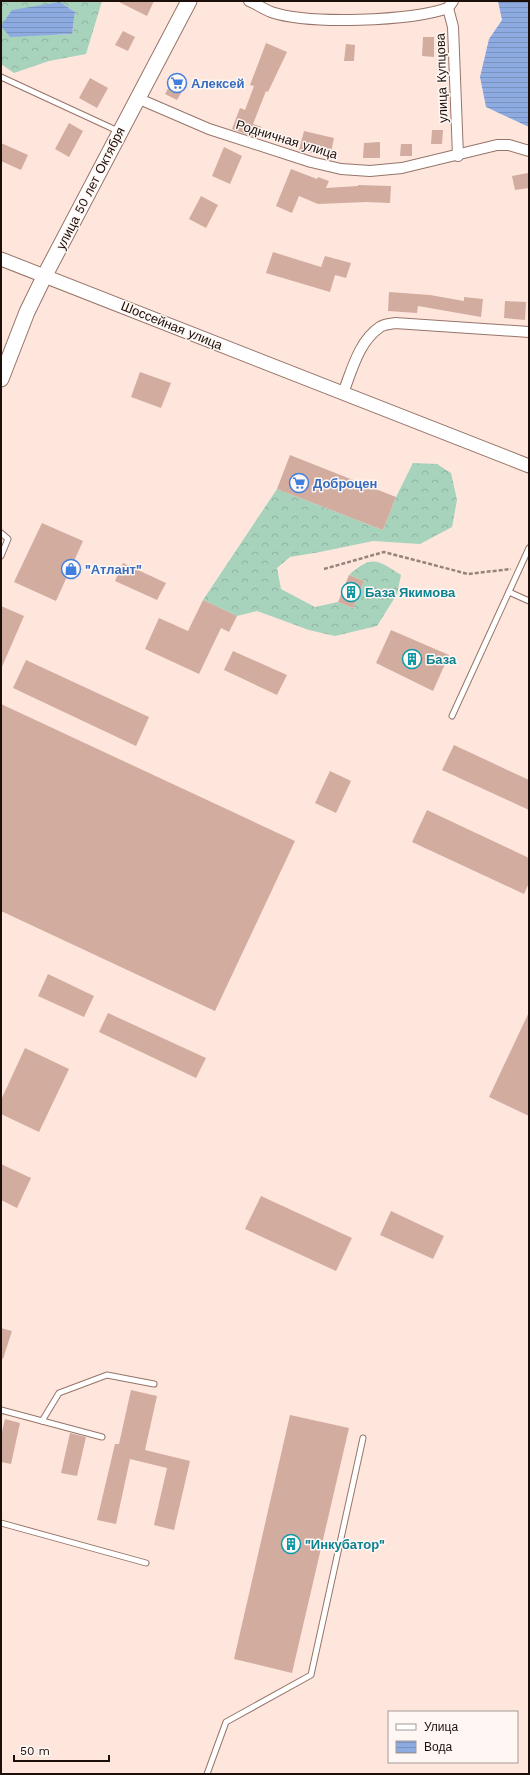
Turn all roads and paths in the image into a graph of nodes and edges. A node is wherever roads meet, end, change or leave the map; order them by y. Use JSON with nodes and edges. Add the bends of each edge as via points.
{"nodes":[{"id":1,"x":189,"y":1,"type":"edge"},
{"id":2,"x":249,"y":1,"type":"edge"},
{"id":3,"x":451,"y":5,"type":"edge"},
{"id":4,"x":1,"y":77,"type":"edge"},
{"id":5,"x":137,"y":98,"type":"junction"},
{"id":6,"x":119,"y":131,"type":"junction"},
{"id":7,"x":529,"y":151,"type":"edge"},
{"id":8,"x":458,"y":156,"type":"junction"},
{"id":9,"x":1,"y":259,"type":"edge"},
{"id":10,"x":45,"y":275,"type":"junction"},
{"id":11,"x":529,"y":332,"type":"edge"},
{"id":12,"x":1,"y":379,"type":"edge"},
{"id":13,"x":343,"y":393,"type":"junction"},
{"id":14,"x":529,"y":466,"type":"edge"},
{"id":15,"x":1,"y":533,"type":"edge"},
{"id":16,"x":529,"y":548,"type":"edge"},
{"id":17,"x":1,"y":556,"type":"edge"},
{"id":18,"x":519,"y":568,"type":"junction"},
{"id":19,"x":324,"y":569,"type":"dead end"},
{"id":20,"x":509,"y":592,"type":"junction"},
{"id":21,"x":529,"y":601,"type":"edge"},
{"id":22,"x":452,"y":716,"type":"dead end"},
{"id":23,"x":154,"y":1384,"type":"dead end"},
{"id":24,"x":1,"y":1410,"type":"edge"},
{"id":25,"x":42,"y":1421,"type":"junction"},
{"id":26,"x":102,"y":1438,"type":"dead end"},
{"id":27,"x":363,"y":1438,"type":"dead end"},
{"id":28,"x":1,"y":1523,"type":"edge"},
{"id":29,"x":146,"y":1563,"type":"dead end"},
{"id":30,"x":207,"y":1774,"type":"edge"}],
"edges":[{"from":1,"to":5,"type":"main road","name":"улица 50 лет Октября"},
{"from":2,"to":3,"type":"street","via":[[271,12],[301,18],[340,19],[435,13]]},
{"from":3,"to":8,"type":"street","name":"улица Купцова"},
{"from":4,"to":6,"type":"lane"},
{"from":5,"to":6,"type":"main road","name":"улица 50 лет Октября"},
{"from":5,"to":8,"type":"street","name":"Родничная улица","via":[[209,129],[311,162],[341,169],[370,171],[402,168]]},
{"from":6,"to":10,"type":"main road","name":"улица 50 лет Октября"},
{"from":7,"to":8,"type":"street","name":"Родничная улица","via":[[509,145],[497,145]]},
{"from":9,"to":10,"type":"street","name":"Шоссейная улица"},
{"from":10,"to":12,"type":"main road","name":"улица 50 лет Октября","via":[[27,312]]},
{"from":10,"to":13,"type":"street","name":"Шоссейная улица"},
{"from":11,"to":13,"type":"street","via":[[396,323],[381,326],[359,352]]},
{"from":13,"to":14,"type":"street","name":"Шоссейная улица"},
{"from":15,"to":17,"type":"lane","via":[[8,539]]},
{"from":16,"to":18,"type":"lane"},
{"from":18,"to":19,"type":"path","via":[[468,574],[384,552]]},
{"from":18,"to":20,"type":"lane"},
{"from":20,"to":21,"type":"lane"},
{"from":20,"to":22,"type":"lane"},
{"from":23,"to":25,"type":"lane","via":[[107,1376],[59,1393]]},
{"from":24,"to":25,"type":"lane"},
{"from":25,"to":26,"type":"lane"},
{"from":27,"to":30,"type":"lane","via":[[311,1675],[226,1722]]},
{"from":28,"to":29,"type":"lane"}]}
